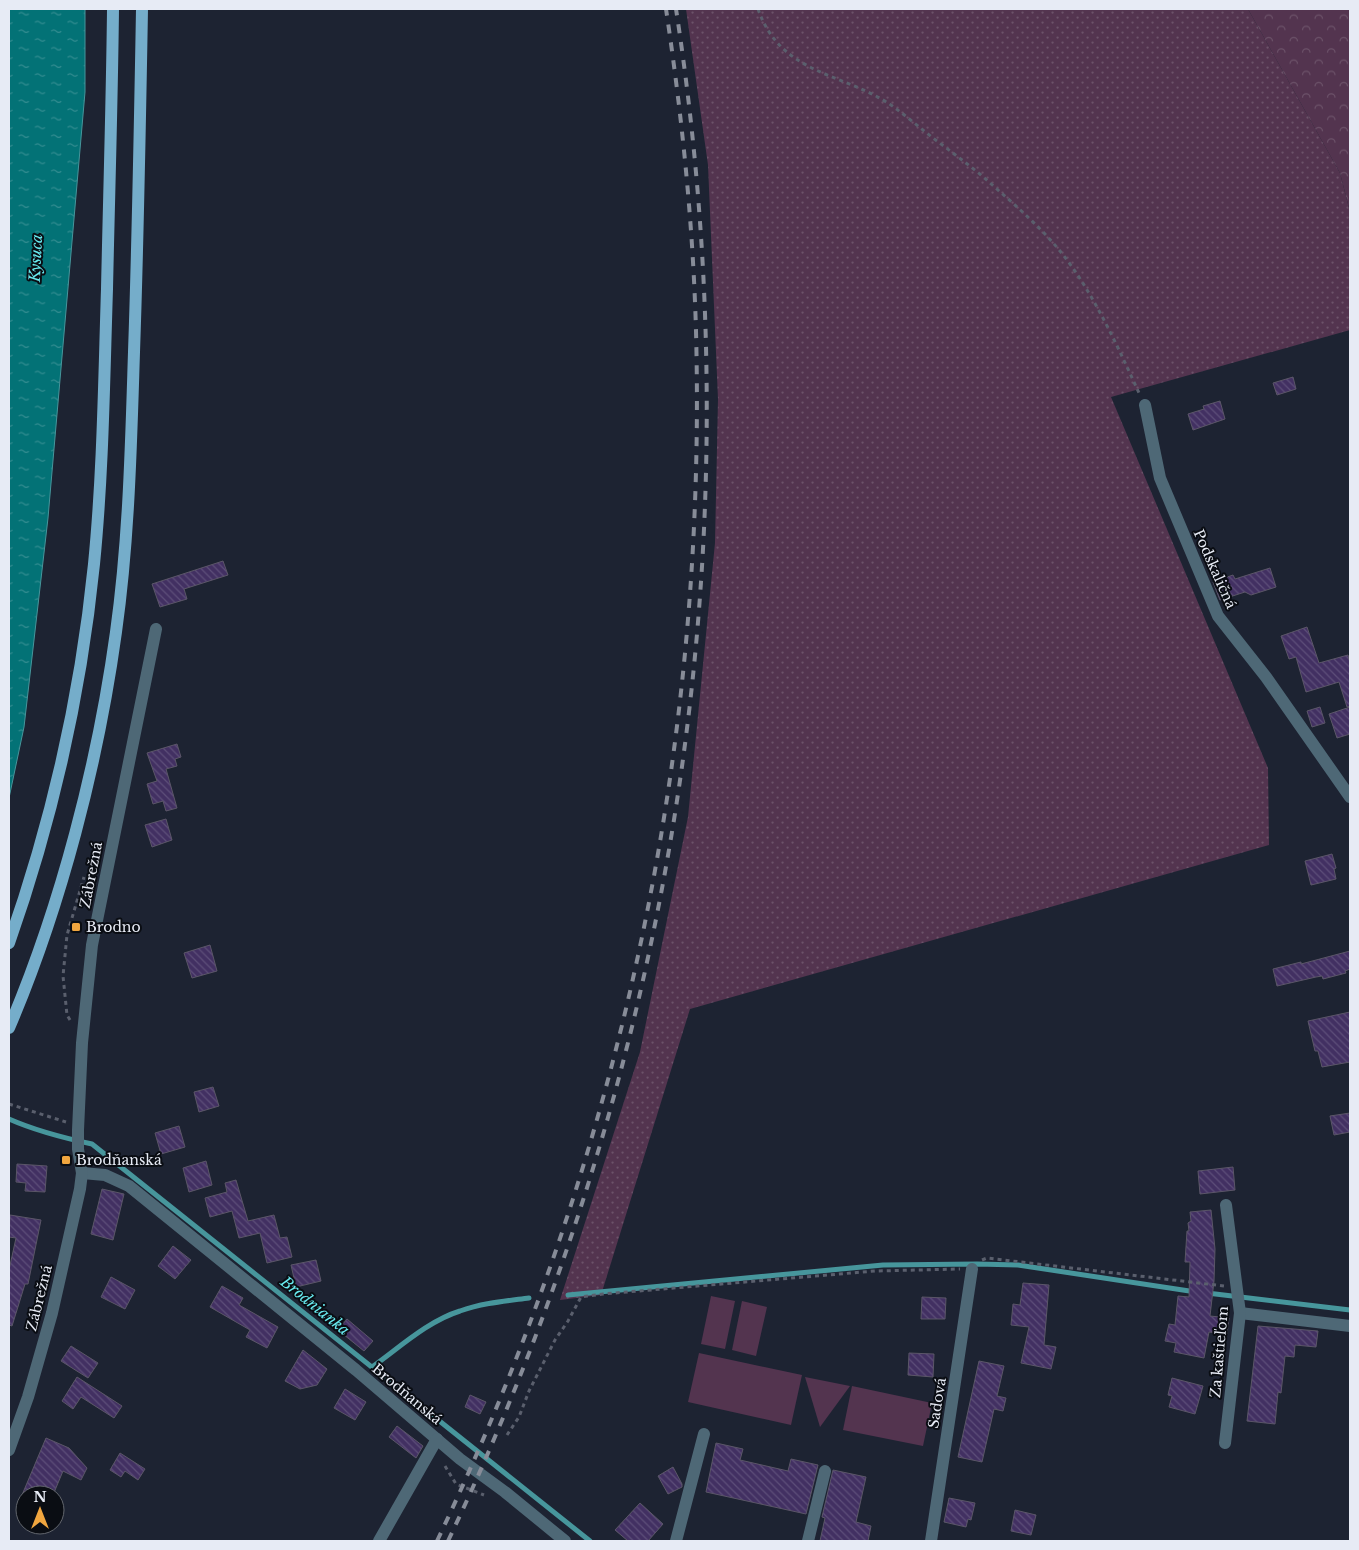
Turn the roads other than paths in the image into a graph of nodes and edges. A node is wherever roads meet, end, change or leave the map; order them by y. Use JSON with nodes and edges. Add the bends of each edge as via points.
{"nodes":[{"id":1,"x":113,"y":9,"type":"edge"},
{"id":2,"x":142,"y":9,"type":"edge"},
{"id":3,"x":1145,"y":405,"type":"road end"},
{"id":4,"x":156,"y":629,"type":"dead end"},
{"id":5,"x":1350,"y":797,"type":"edge"},
{"id":6,"x":9,"y":943,"type":"edge"},
{"id":7,"x":9,"y":1028,"type":"edge"},
{"id":8,"x":82,"y":1173,"type":"junction"},
{"id":9,"x":1226,"y":1205,"type":"dead end"},
{"id":10,"x":976,"y":1265,"type":"road end"},
{"id":11,"x":1240,"y":1313,"type":"junction"},
{"id":12,"x":1350,"y":1326,"type":"edge"},
{"id":13,"x":704,"y":1434,"type":"dead end"},
{"id":14,"x":437,"y":1439,"type":"junction"},
{"id":15,"x":1225,"y":1443,"type":"dead end"},
{"id":16,"x":9,"y":1450,"type":"edge"},
{"id":17,"x":825,"y":1471,"type":"dead end"},
{"id":18,"x":379,"y":1541,"type":"edge"},
{"id":19,"x":565,"y":1541,"type":"edge"},
{"id":20,"x":676,"y":1541,"type":"edge"},
{"id":21,"x":808,"y":1541,"type":"edge"},
{"id":22,"x":931,"y":1541,"type":"edge"}],
"edges":[{"from":1,"to":6,"type":"main road","via":[[101,474],[94,564],[74,704],[58,778]]},
{"from":2,"to":7,"type":"main road","via":[[130,479],[116,632],[104,708],[68,857],[46,930]]},
{"from":3,"to":5,"type":"street","name":"Podskaličná","via":[[1160,478],[1218,616],[1266,677]]},
{"from":4,"to":8,"type":"street","name":"Zábrežná","via":[[92,945],[82,1043],[78,1148]]},
{"from":8,"to":14,"type":"street","name":"Brodňanská","via":[[105,1175],[129,1186]]},
{"from":8,"to":16,"type":"street","name":"Zábrežná","via":[[52,1313]]},
{"from":9,"to":11,"type":"street","name":"Za kaštieľom"},
{"from":10,"to":22,"type":"street","name":"Sadová"},
{"from":11,"to":12,"type":"street"},
{"from":11,"to":15,"type":"street","name":"Za kaštieľom"},
{"from":13,"to":20,"type":"street"},
{"from":14,"to":18,"type":"street"},
{"from":14,"to":19,"type":"street","name":"Brodňanská"},
{"from":17,"to":21,"type":"street"}]}
